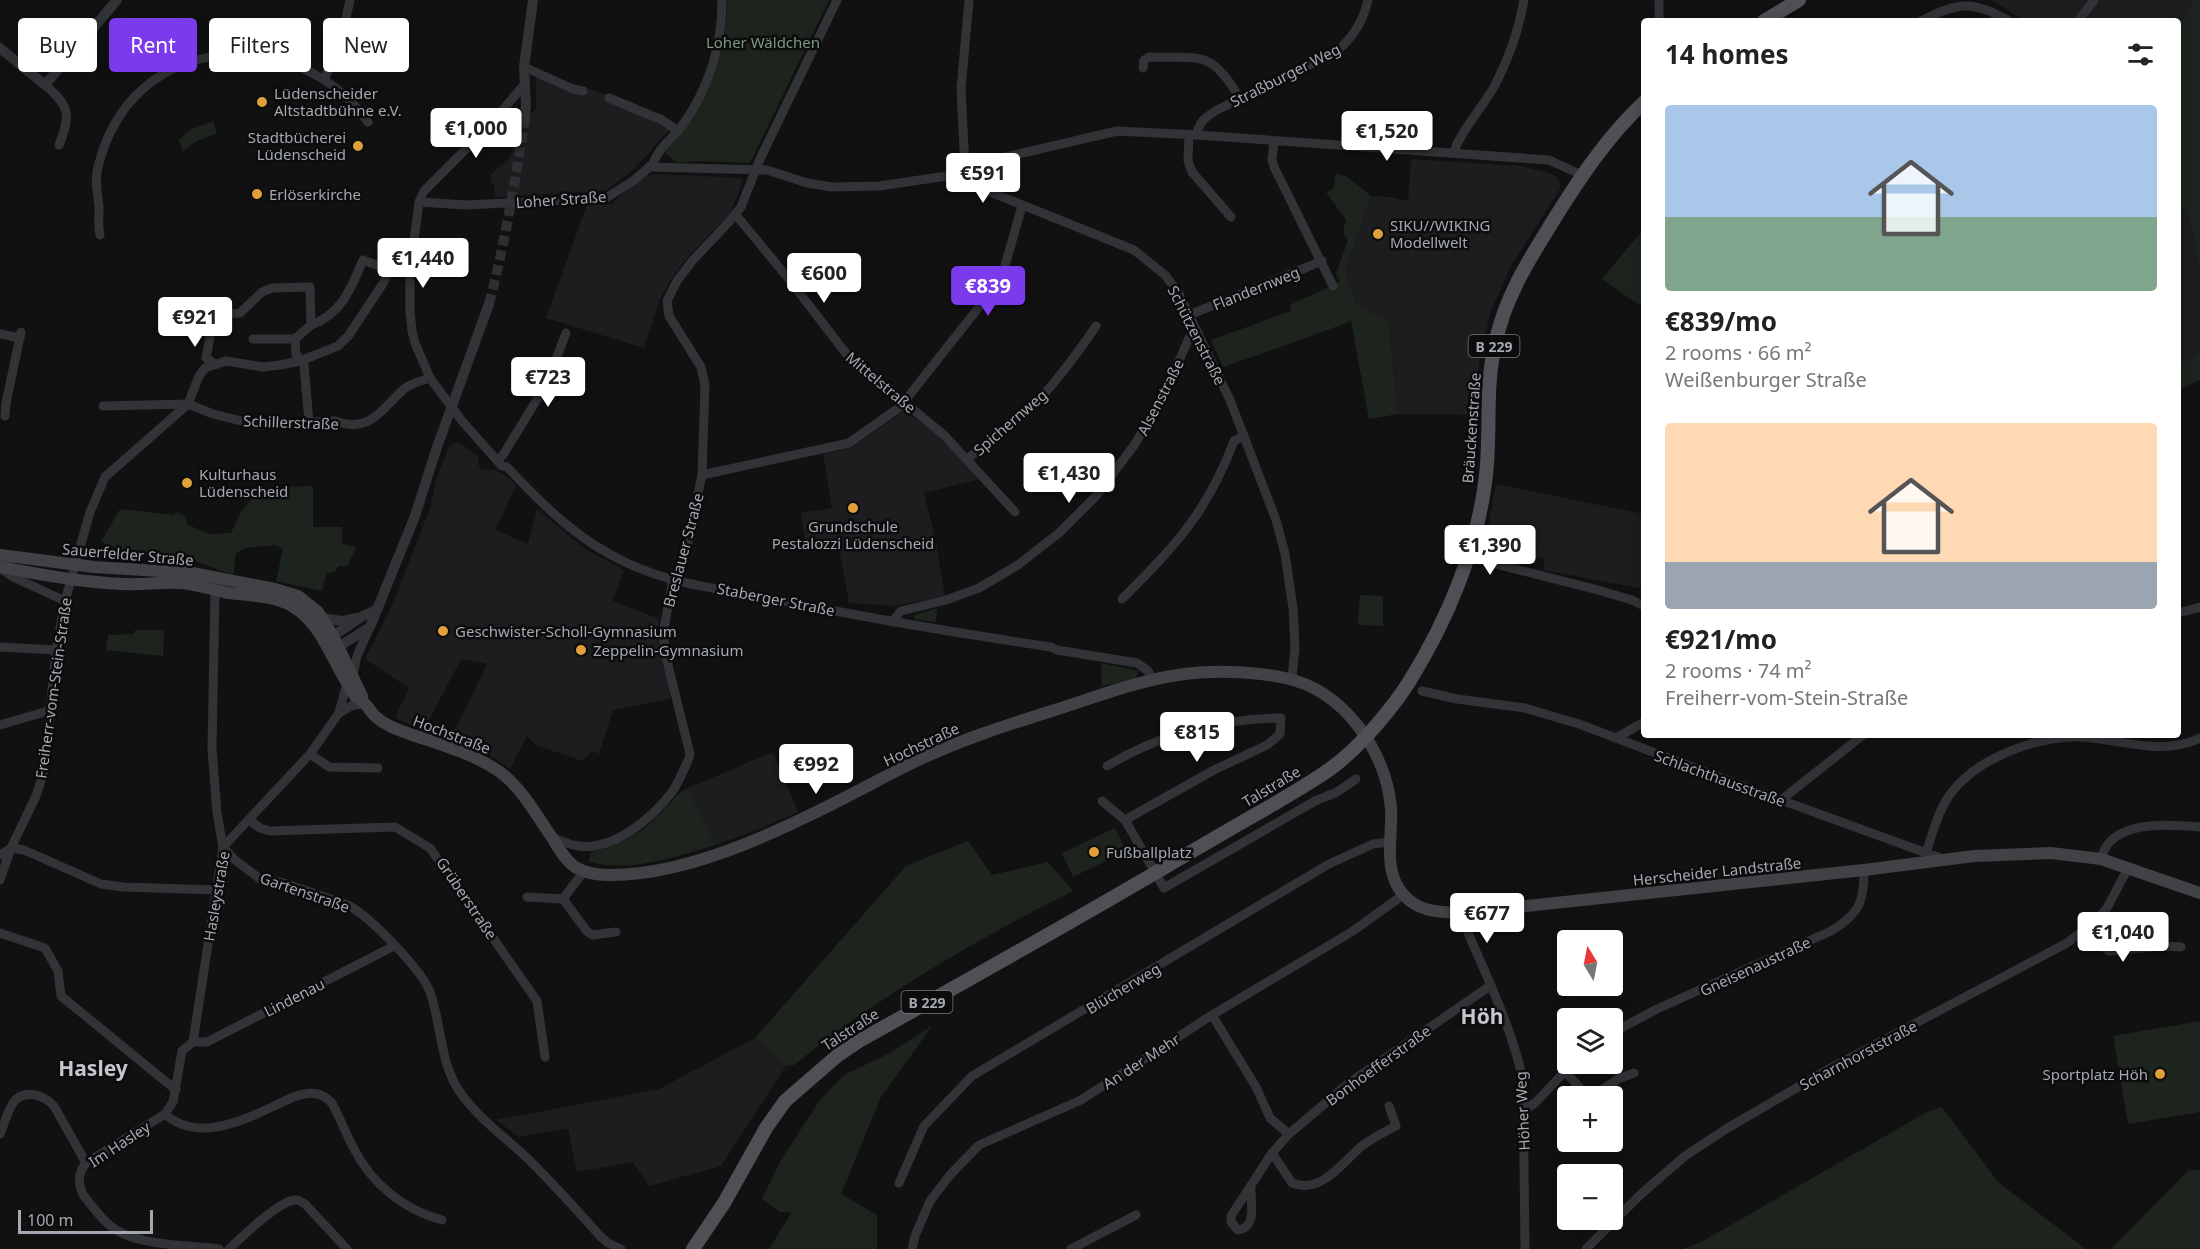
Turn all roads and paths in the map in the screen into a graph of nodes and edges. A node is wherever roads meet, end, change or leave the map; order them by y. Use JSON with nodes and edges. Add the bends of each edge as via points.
{"nodes":[{"id":1,"x":117,"y":0,"type":"edge"},
{"id":2,"x":350,"y":0,"type":"edge"},
{"id":3,"x":533,"y":0,"type":"edge"},
{"id":4,"x":722,"y":0,"type":"edge"},
{"id":5,"x":837,"y":0,"type":"edge"},
{"id":6,"x":969,"y":0,"type":"edge"},
{"id":7,"x":1368,"y":0,"type":"edge"},
{"id":8,"x":1524,"y":0,"type":"edge"},
{"id":9,"x":1659,"y":0,"type":"edge"},
{"id":10,"x":1799,"y":0,"type":"edge"},
{"id":11,"x":2094,"y":0,"type":"edge"},
{"id":12,"x":1659,"y":18,"type":"edge"},
{"id":13,"x":1769,"y":18,"type":"edge"},
{"id":14,"x":1927,"y":18,"type":"edge"},
{"id":15,"x":2004,"y":18,"type":"edge"},
{"id":16,"x":2080,"y":18,"type":"edge"},
{"id":17,"x":0,"y":48,"type":"edge"},
{"id":18,"x":524,"y":67,"type":"junction"},
{"id":19,"x":1143,"y":68,"type":"dead end"},
{"id":20,"x":324,"y":80,"type":"junction"},
{"id":21,"x":45,"y":85,"type":"junction"},
{"id":22,"x":524,"y":85,"type":"junction"},
{"id":23,"x":583,"y":91,"type":"dead end"},
{"id":24,"x":1239,"y":97,"type":"junction"},
{"id":25,"x":609,"y":98,"type":"dead end"},
{"id":26,"x":1641,"y":105,"type":"edge"},
{"id":27,"x":525,"y":119,"type":"tunnel mouth"},
{"id":28,"x":368,"y":123,"type":"dead end"},
{"id":29,"x":678,"y":130,"type":"junction"},
{"id":30,"x":1193,"y":134,"type":"junction"},
{"id":31,"x":1274,"y":141,"type":"junction"},
{"id":32,"x":58,"y":145,"type":"dead end"},
{"id":33,"x":1454,"y":153,"type":"junction"},
{"id":34,"x":649,"y":167,"type":"junction"},
{"id":35,"x":967,"y":169,"type":"junction"},
{"id":36,"x":755,"y":170,"type":"junction"},
{"id":37,"x":1582,"y":175,"type":"junction"},
{"id":38,"x":420,"y":202,"type":"junction"},
{"id":39,"x":1022,"y":206,"type":"junction"},
{"id":40,"x":736,"y":214,"type":"junction"},
{"id":41,"x":1231,"y":217,"type":"dead end"},
{"id":42,"x":100,"y":235,"type":"dead end"},
{"id":43,"x":1322,"y":261,"type":"junction"},
{"id":44,"x":390,"y":270,"type":"junction"},
{"id":45,"x":410,"y":271,"type":"junction"},
{"id":46,"x":1333,"y":286,"type":"dead end"},
{"id":47,"x":489,"y":304,"type":"tunnel mouth"},
{"id":48,"x":1189,"y":315,"type":"junction"},
{"id":49,"x":311,"y":325,"type":"junction"},
{"id":50,"x":1096,"y":326,"type":"dead end"},
{"id":51,"x":566,"y":333,"type":"dead end"},
{"id":52,"x":1198,"y":333,"type":"junction"},
{"id":53,"x":0,"y":334,"type":"edge"},
{"id":54,"x":253,"y":339,"type":"dead end"},
{"id":55,"x":295,"y":339,"type":"junction"},
{"id":56,"x":300,"y":361,"type":"junction"},
{"id":57,"x":215,"y":364,"type":"junction"},
{"id":58,"x":430,"y":378,"type":"junction"},
{"id":59,"x":904,"y":403,"type":"junction"},
{"id":60,"x":188,"y":404,"type":"junction"},
{"id":61,"x":103,"y":406,"type":"dead end"},
{"id":62,"x":452,"y":408,"type":"junction"},
{"id":63,"x":5,"y":416,"type":"dead end"},
{"id":64,"x":309,"y":422,"type":"junction"},
{"id":65,"x":1244,"y":436,"type":"junction"},
{"id":66,"x":967,"y":459,"type":"junction"},
{"id":67,"x":497,"y":460,"type":"junction"},
{"id":68,"x":702,"y":475,"type":"junction"},
{"id":69,"x":1015,"y":512,"type":"dead end"},
{"id":70,"x":0,"y":555,"type":"edge"},
{"id":71,"x":1468,"y":557,"type":"junction"},
{"id":72,"x":74,"y":565,"type":"junction"},
{"id":73,"x":0,"y":568,"type":"edge"},
{"id":74,"x":70,"y":579,"type":"junction"},
{"id":75,"x":673,"y":579,"type":"junction"},
{"id":76,"x":214,"y":591,"type":"junction"},
{"id":77,"x":1122,"y":599,"type":"dead end"},
{"id":78,"x":65,"y":601,"type":"junction"},
{"id":79,"x":1641,"y":604,"type":"edge"},
{"id":80,"x":2200,"y":607,"type":"edge"},
{"id":81,"x":378,"y":609,"type":"junction"},
{"id":82,"x":2181,"y":611,"type":"edge"},
{"id":83,"x":361,"y":617,"type":"junction"},
{"id":84,"x":322,"y":618,"type":"junction"},
{"id":85,"x":892,"y":622,"type":"junction"},
{"id":86,"x":370,"y":627,"type":"junction"},
{"id":87,"x":334,"y":645,"type":"junction"},
{"id":88,"x":0,"y":647,"type":"edge"},
{"id":89,"x":56,"y":650,"type":"junction"},
{"id":90,"x":350,"y":679,"type":"junction"},
{"id":91,"x":1292,"y":679,"type":"junction"},
{"id":92,"x":1153,"y":681,"type":"junction"},
{"id":93,"x":1422,"y":691,"type":"dead end"},
{"id":94,"x":364,"y":703,"type":"junction"},
{"id":95,"x":48,"y":711,"type":"junction"},
{"id":96,"x":339,"y":713,"type":"junction"},
{"id":97,"x":1641,"y":724,"type":"edge"},
{"id":98,"x":0,"y":725,"type":"edge"},
{"id":99,"x":1366,"y":736,"type":"junction"},
{"id":100,"x":1616,"y":738,"type":"junction"},
{"id":101,"x":1859,"y":738,"type":"edge"},
{"id":102,"x":2066,"y":738,"type":"edge"},
{"id":103,"x":2092,"y":738,"type":"edge"},
{"id":104,"x":2200,"y":738,"type":"edge"},
{"id":105,"x":310,"y":754,"type":"junction"},
{"id":106,"x":1107,"y":766,"type":"dead end"},
{"id":107,"x":378,"y":768,"type":"dead end"},
{"id":108,"x":1356,"y":779,"type":"dead end"},
{"id":109,"x":1781,"y":800,"type":"junction"},
{"id":110,"x":1102,"y":801,"type":"dead end"},
{"id":111,"x":249,"y":820,"type":"junction"},
{"id":112,"x":1125,"y":820,"type":"junction"},
{"id":113,"x":2200,"y":827,"type":"edge"},
{"id":114,"x":551,"y":837,"type":"junction"},
{"id":115,"x":1390,"y":842,"type":"junction"},
{"id":116,"x":223,"y":847,"type":"junction"},
{"id":117,"x":11,"y":848,"type":"junction"},
{"id":118,"x":1926,"y":853,"type":"junction"},
{"id":119,"x":0,"y":855,"type":"edge"},
{"id":120,"x":2101,"y":859,"type":"junction"},
{"id":121,"x":1946,"y":860,"type":"junction"},
{"id":122,"x":2128,"y":868,"type":"junction"},
{"id":123,"x":1864,"y":870,"type":"junction"},
{"id":124,"x":584,"y":871,"type":"junction"},
{"id":125,"x":1155,"y":873,"type":"junction"},
{"id":126,"x":0,"y":880,"type":"edge"},
{"id":127,"x":216,"y":890,"type":"junction"},
{"id":128,"x":2200,"y":893,"type":"edge"},
{"id":129,"x":1403,"y":895,"type":"junction"},
{"id":130,"x":527,"y":897,"type":"dead end"},
{"id":131,"x":563,"y":899,"type":"junction"},
{"id":132,"x":1460,"y":913,"type":"junction"},
{"id":133,"x":616,"y":932,"type":"dead end"},
{"id":134,"x":2081,"y":932,"type":"junction"},
{"id":135,"x":0,"y":933,"type":"edge"},
{"id":136,"x":394,"y":946,"type":"junction"},
{"id":137,"x":2181,"y":946,"type":"dead end"},
{"id":138,"x":1490,"y":986,"type":"junction"},
{"id":139,"x":1212,"y":1016,"type":"junction"},
{"id":140,"x":1623,"y":1028,"type":"edge"},
{"id":141,"x":193,"y":1042,"type":"junction"},
{"id":142,"x":545,"y":1057,"type":"dead end"},
{"id":143,"x":1634,"y":1073,"type":"dead end"},
{"id":144,"x":1562,"y":1074,"type":"edge"},
{"id":145,"x":1608,"y":1086,"type":"edge"},
{"id":146,"x":176,"y":1090,"type":"junction"},
{"id":147,"x":1389,"y":1106,"type":"dead end"},
{"id":148,"x":1522,"y":1107,"type":"junction"},
{"id":149,"x":165,"y":1114,"type":"junction"},
{"id":150,"x":0,"y":1134,"type":"edge"},
{"id":151,"x":1289,"y":1134,"type":"junction"},
{"id":152,"x":1272,"y":1153,"type":"junction"},
{"id":153,"x":86,"y":1163,"type":"junction"},
{"id":154,"x":899,"y":1183,"type":"dead end"},
{"id":155,"x":1251,"y":1188,"type":"dead end"},
{"id":156,"x":1136,"y":1215,"type":"dead end"},
{"id":157,"x":442,"y":1220,"type":"dead end"},
{"id":158,"x":219,"y":1249,"type":"edge"},
{"id":159,"x":229,"y":1249,"type":"edge"},
{"id":160,"x":347,"y":1249,"type":"edge"},
{"id":161,"x":621,"y":1249,"type":"edge"},
{"id":162,"x":693,"y":1249,"type":"edge"},
{"id":163,"x":912,"y":1249,"type":"edge"},
{"id":164,"x":1071,"y":1249,"type":"edge"},
{"id":165,"x":1525,"y":1249,"type":"edge"},
{"id":166,"x":1586,"y":1249,"type":"edge"}],
"edges":[{"from":1,"to":21,"type":"street"},
{"from":2,"to":20,"type":"street","via":[[342,36]]},
{"from":3,"to":18,"type":"street"},
{"from":4,"to":29,"type":"street","name":"Loher Straße","via":[[710,75]]},
{"from":5,"to":36,"type":"street","name":"Breslauer Straße"},
{"from":6,"to":35,"type":"street","via":[[961,89]]},
{"from":7,"to":24,"type":"street","name":"Straßburger Weg","via":[[1358,29],[1336,52]]},
{"from":8,"to":33,"type":"street","via":[[1504,67],[1454,147]]},
{"from":9,"to":12,"type":"street"},
{"from":10,"to":13,"type":"main road"},
{"from":11,"to":16,"type":"street"},
{"from":14,"to":15,"type":"street","via":[[1966,2],[1984,5]]},
{"from":17,"to":21,"type":"street"},
{"from":18,"to":22,"type":"street"},
{"from":18,"to":23,"type":"street"},
{"from":19,"to":24,"type":"street","via":[[1149,57],[1200,58],[1218,68]]},
{"from":20,"to":28,"type":"street","via":[[348,97]]},
{"from":20,"to":42,"type":"street","via":[[285,61],[242,54],[192,61],[153,81],[121,113],[105,143],[97,170]]},
{"from":21,"to":32,"type":"street","via":[[65,105],[67,120]]},
{"from":22,"to":27,"type":"street"},
{"from":22,"to":38,"type":"street","via":[[488,128],[424,191]]},
{"from":24,"to":30,"type":"street","name":"Straßburger Weg","via":[[1209,115]]},
{"from":25,"to":29,"type":"street"},
{"from":26,"to":37,"type":"main road","name":"Bräuckenstraße","number":"B 229"},
{"from":29,"to":34,"type":"street","name":"Loher Straße"},
{"from":30,"to":31,"type":"street"},
{"from":30,"to":35,"type":"street","via":[[1117,131]]},
{"from":30,"to":41,"type":"street","via":[[1188,160],[1192,172]]},
{"from":31,"to":33,"type":"street"},
{"from":31,"to":43,"type":"street","via":[[1274,167]]},
{"from":33,"to":37,"type":"street","via":[[1549,160]]},
{"from":34,"to":36,"type":"street"},
{"from":34,"to":38,"type":"street","name":"Loher Straße","via":[[606,198],[466,205]]},
{"from":35,"to":36,"type":"street","via":[[961,176],[852,187],[807,183]]},
{"from":35,"to":39,"type":"street","name":"Schützenstraße","via":[[973,183]]},
{"from":36,"to":40,"type":"street","name":"Breslauer Straße"},
{"from":37,"to":71,"type":"main road","name":"Bräuckenstraße","number":"B 229","via":[[1536,248],[1502,316],[1491,369],[1486,479]]},
{"from":38,"to":45,"type":"street"},
{"from":39,"to":48,"type":"street","name":"Schützenstraße","via":[[1134,250],[1171,281]]},
{"from":39,"to":59,"type":"street","via":[[1003,273]]},
{"from":40,"to":59,"type":"street","name":"Mittelstraße","via":[[848,356]]},
{"from":40,"to":68,"type":"street","name":"Breslauer Straße","via":[[693,260],[670,293],[667,306],[670,319],[700,367],[704,381]]},
{"from":43,"to":46,"type":"street"},
{"from":43,"to":48,"type":"street","name":"Flandernweg"},
{"from":44,"to":45,"type":"street"},
{"from":44,"to":49,"type":"street","via":[[363,260],[338,308],[326,320]]},
{"from":44,"to":56,"type":"street","via":[[344,340]]},
{"from":45,"to":58,"type":"street","via":[[413,336]]},
{"from":47,"to":62,"type":"street"},
{"from":48,"to":52,"type":"street","name":"Schützenstraße"},
{"from":49,"to":55,"type":"street"},
{"from":49,"to":57,"type":"street","via":[[310,287],[262,292],[240,313],[214,316],[206,358]]},
{"from":50,"to":66,"type":"street","name":"Spichernweg","via":[[1041,398]]},
{"from":51,"to":67,"type":"street","via":[[547,383]]},
{"from":52,"to":65,"type":"street","name":"Schützenstraße"},
{"from":52,"to":85,"type":"street","name":"Alsenstraße","via":[[1189,338],[1151,418],[1116,472],[1059,533],[1018,565],[979,588],[901,611]]},
{"from":53,"to":63,"type":"street","via":[[21,335]]},
{"from":54,"to":55,"type":"street"},
{"from":55,"to":56,"type":"street"},
{"from":56,"to":57,"type":"street","via":[[263,367],[226,361]]},
{"from":56,"to":64,"type":"street","via":[[304,365]]},
{"from":57,"to":60,"type":"street","name":"Freiherr-vom-Stein-Straße","via":[[201,372]]},
{"from":58,"to":62,"type":"street"},
{"from":58,"to":64,"type":"street","name":"Schillerstraße","via":[[403,390],[370,421]]},
{"from":59,"to":66,"type":"street","name":"Mittelstraße"},
{"from":59,"to":68,"type":"street","via":[[849,443]]},
{"from":60,"to":61,"type":"street","name":"Schillerstraße"},
{"from":60,"to":64,"type":"street","name":"Schillerstraße","via":[[257,425]]},
{"from":60,"to":72,"type":"street","name":"Freiherr-vom-Stein-Straße","via":[[105,477]]},
{"from":62,"to":67,"type":"street","name":"Staberger Straße"},
{"from":62,"to":81,"type":"street"},
{"from":65,"to":77,"type":"street","via":[[1234,441],[1220,477],[1191,525]]},
{"from":65,"to":91,"type":"street","name":"Schützenstraße","via":[[1270,501],[1285,554],[1295,636]]},
{"from":66,"to":69,"type":"street","name":"Mittelstraße"},
{"from":67,"to":75,"type":"street","name":"Staberger Straße","via":[[535,499],[592,544],[628,564]]},
{"from":68,"to":75,"type":"street","name":"Breslauer Straße","via":[[687,546]]},
{"from":70,"to":72,"type":"main road","name":"Sauerfelder Straße"},
{"from":71,"to":79,"type":"street"},
{"from":71,"to":99,"type":"main road","name":"Bräuckenstraße","number":"B 229","via":[[1436,634],[1417,668]]},
{"from":72,"to":74,"type":"street","name":"Freiherr-vom-Stein-Straße"},
{"from":72,"to":84,"type":"main road","name":"Sauerfelder Straße","via":[[192,573],[275,589],[298,596]]},
{"from":73,"to":74,"type":"main road","name":"Sauerfelder Straße"},
{"from":73,"to":78,"type":"street"},
{"from":74,"to":76,"type":"main road","name":"Sauerfelder Straße","via":[[138,585],[193,584]]},
{"from":74,"to":78,"type":"street","name":"Freiherr-vom-Stein-Straße"},
{"from":75,"to":85,"type":"street","name":"Staberger Straße"},
{"from":75,"to":114,"type":"street","name":"Breslauer Straße","via":[[663,634],[689,758],[673,791],[660,807],[628,832],[615,839],[580,846]]},
{"from":76,"to":87,"type":"main road","name":"Sauerfelder Straße","via":[[275,599],[297,609]]},
{"from":76,"to":116,"type":"street","via":[[212,748]]},
{"from":78,"to":89,"type":"street","name":"Freiherr-vom-Stein-Straße"},
{"from":80,"to":82,"type":"street"},
{"from":81,"to":83,"type":"street"},
{"from":81,"to":86,"type":"street"},
{"from":83,"to":84,"type":"street","via":[[342,621]]},
{"from":83,"to":87,"type":"street"},
{"from":84,"to":87,"type":"main road","name":"Sauerfelder Straße"},
{"from":85,"to":92,"type":"street","name":"Staberger Straße","via":[[1137,663]]},
{"from":86,"to":87,"type":"street"},
{"from":86,"to":90,"type":"street"},
{"from":87,"to":90,"type":"main road","name":"Sauerfelder Straße"},
{"from":88,"to":89,"type":"street"},
{"from":89,"to":95,"type":"street","name":"Freiherr-vom-Stein-Straße"},
{"from":90,"to":94,"type":"main road","name":"Hochstraße"},
{"from":90,"to":96,"type":"street","name":"Hasleystraße"},
{"from":91,"to":92,"type":"main road","name":"Hochstraße","via":[[1262,673],[1223,673],[1180,674]]},
{"from":91,"to":99,"type":"main road","name":"Hochstraße","via":[[1339,706]]},
{"from":92,"to":124,"type":"main road","name":"Hochstraße","via":[[980,734],[725,851],[636,873]]},
{"from":93,"to":100,"type":"street","name":"Schlachthausstraße","via":[[1525,708]]},
{"from":94,"to":96,"type":"street"},
{"from":94,"to":114,"type":"main road","name":"Hochstraße","via":[[388,725],[493,767],[507,777],[524,795]]},
{"from":95,"to":98,"type":"street"},
{"from":95,"to":117,"type":"street","name":"Freiherr-vom-Stein-Straße","via":[[44,771]]},
{"from":96,"to":105,"type":"street","name":"Hasleystraße"},
{"from":97,"to":100,"type":"street"},
{"from":99,"to":115,"type":"main road","via":[[1389,792]]},
{"from":99,"to":125,"type":"main road","name":"Talstraße","number":"B 229","via":[[1345,758],[1310,782]]},
{"from":100,"to":109,"type":"street","name":"Schlachthausstraße"},
{"from":101,"to":109,"type":"street"},
{"from":102,"to":118,"type":"street","via":[[2036,742],[1975,770],[1951,793]]},
{"from":103,"to":104,"type":"street","via":[[2158,747]]},
{"from":105,"to":107,"type":"street","via":[[329,767]]},
{"from":105,"to":111,"type":"street","name":"Hasleystraße"},
{"from":106,"to":112,"type":"street","via":[[1184,732],[1232,721],[1281,718],[1280,734],[1267,745]]},
{"from":108,"to":125,"type":"street","via":[[1164,888]]},
{"from":109,"to":118,"type":"street","name":"Schlachthausstraße"},
{"from":110,"to":112,"type":"street"},
{"from":111,"to":116,"type":"street","name":"Hasleystraße"},
{"from":111,"to":142,"type":"street","name":"Grüberstraße","via":[[270,831],[395,827],[430,848],[537,1001]]},
{"from":112,"to":125,"type":"street"},
{"from":113,"to":120,"type":"street","via":[[2144,826],[2118,835],[2104,848]]},
{"from":114,"to":124,"type":"main road","name":"Hochstraße","via":[[568,861]]},
{"from":115,"to":129,"type":"main road","via":[[1393,876]]},
{"from":115,"to":154,"type":"street","name":"Blücherweg","via":[[1355,850],[1310,874],[972,1076],[924,1126]]},
{"from":116,"to":127,"type":"street","name":"Hasleystraße"},
{"from":116,"to":136,"type":"street","name":"Gartenstraße","via":[[260,879],[305,890],[356,910]]},
{"from":117,"to":119,"type":"street"},
{"from":117,"to":126,"type":"street","name":"Freiherr-vom-Stein-Straße"},
{"from":117,"to":127,"type":"street","via":[[101,884]]},
{"from":118,"to":121,"type":"street","name":"Schlachthausstraße"},
{"from":120,"to":121,"type":"main road","name":"Herscheider Landstraße","via":[[2051,853]]},
{"from":120,"to":122,"type":"main road","name":"Herscheider Landstraße"},
{"from":121,"to":123,"type":"main road","name":"Herscheider Landstraße"},
{"from":122,"to":128,"type":"main road","name":"Herscheider Landstraße"},
{"from":122,"to":134,"type":"street","name":"Scharnhorststraße","via":[[2108,908]]},
{"from":123,"to":132,"type":"main road","name":"Herscheider Landstraße"},
{"from":123,"to":140,"type":"street","name":"Gneisenaustraße","via":[[1862,899],[1856,912],[1831,931]]},
{"from":124,"to":131,"type":"street"},
{"from":125,"to":162,"type":"main road","name":"Talstraße","number":"B 229","via":[[837,1056],[785,1101]]},
{"from":127,"to":141,"type":"street","name":"Hasleystraße"},
{"from":129,"to":132,"type":"main road","name":"Herscheider Landstraße","via":[[1431,912]]},
{"from":129,"to":139,"type":"street","name":"An der Mehr","via":[[1353,931]]},
{"from":130,"to":131,"type":"street"},
{"from":131,"to":133,"type":"street","via":[[592,935]]},
{"from":132,"to":138,"type":"street","name":"Höher Weg"},
{"from":134,"to":137,"type":"street","via":[[2109,951]]},
{"from":134,"to":166,"type":"street","name":"Scharnhorststraße","via":[[1726,1129],[1685,1156]]},
{"from":135,"to":146,"type":"street","via":[[45,948],[58,971],[61,996]]},
{"from":136,"to":141,"type":"street","name":"Lindenau","via":[[207,1042]]},
{"from":136,"to":161,"type":"street","name":"Gartenstraße","via":[[428,986],[448,1070],[460,1094],[600,1236]]},
{"from":138,"to":148,"type":"street","name":"Höher Weg","via":[[1518,1055]]},
{"from":138,"to":151,"type":"street","name":"Bonhoefferstraße","via":[[1349,1083]]},
{"from":139,"to":151,"type":"street","via":[[1256,1087],[1270,1118]]},
{"from":139,"to":163,"type":"street","name":"An der Mehr","via":[[1081,1100],[979,1145],[930,1201]]},
{"from":141,"to":146,"type":"street","name":"Hasleystraße","via":[[182,1051]]},
{"from":143,"to":145,"type":"street"},
{"from":144,"to":148,"type":"street","via":[[1536,1102]]},
{"from":146,"to":149,"type":"street","name":"Hasleystraße"},
{"from":147,"to":152,"type":"street","via":[[1396,1126],[1362,1145],[1319,1183],[1292,1183]]},
{"from":148,"to":165,"type":"street","name":"Höher Weg"},
{"from":149,"to":153,"type":"street","name":"Im Hasley"},
{"from":149,"to":157,"type":"street","name":"Im Hasley","via":[[187,1127],[218,1128],[308,1092],[326,1097],[354,1150],[378,1184],[400,1202]]},
{"from":150,"to":153,"type":"street","via":[[13,1103],[28,1095],[43,1096],[54,1106]]},
{"from":151,"to":152,"type":"street","name":"Bonhoefferstraße"},
{"from":152,"to":155,"type":"street","name":"Bonhoefferstraße"},
{"from":153,"to":158,"type":"street","name":"Im Hasley","via":[[80,1177],[82,1194],[117,1231],[132,1238]]},
{"from":156,"to":164,"type":"street"},
{"from":159,"to":160,"type":"street","via":[[281,1205],[298,1199]]}]}
